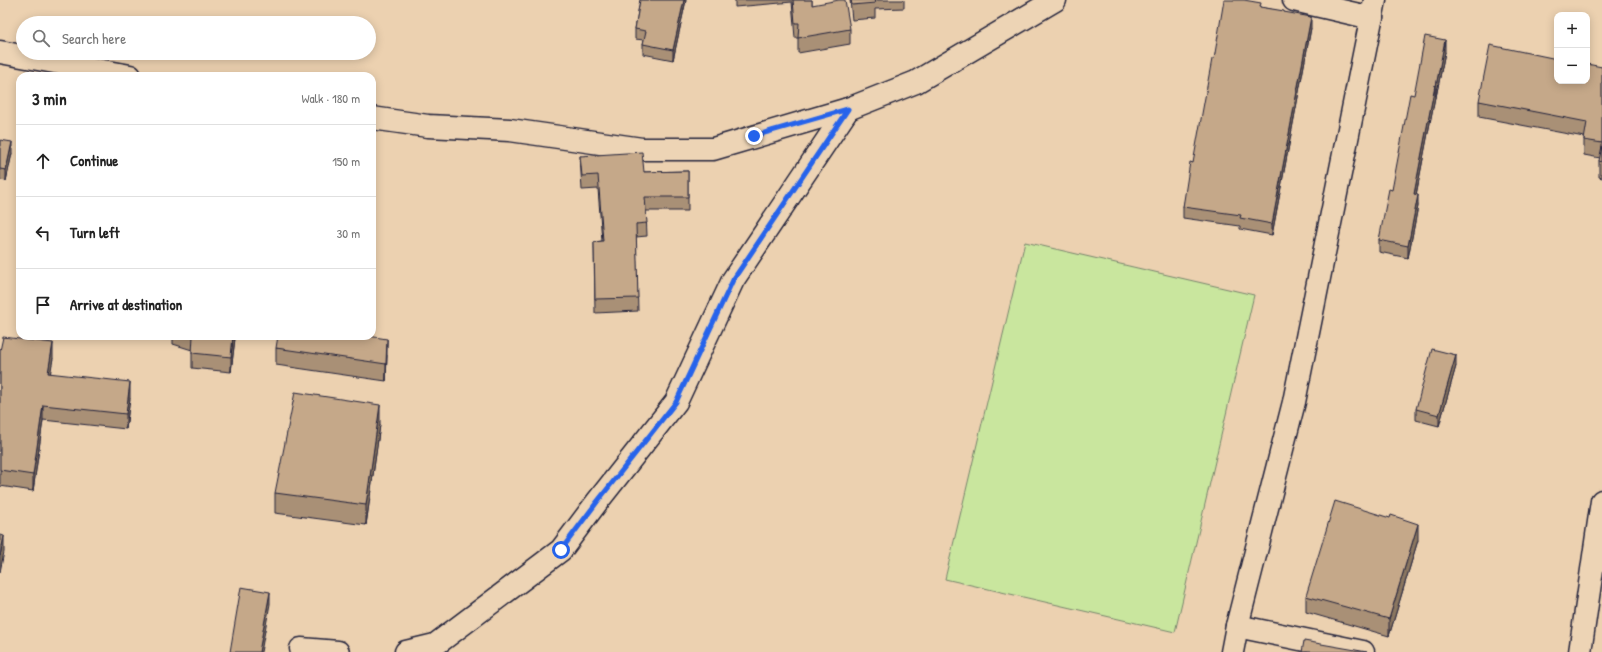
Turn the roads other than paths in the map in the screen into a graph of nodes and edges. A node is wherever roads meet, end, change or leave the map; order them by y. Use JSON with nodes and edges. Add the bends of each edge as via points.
{"nodes":[{"id":1,"x":1055,"y":0,"type":"edge"},
{"id":2,"x":1294,"y":0,"type":"edge"},
{"id":3,"x":1374,"y":9,"type":"edge"},
{"id":4,"x":0,"y":52,"type":"edge"},
{"id":5,"x":16,"y":55,"type":"edge"},
{"id":6,"x":43,"y":60,"type":"edge"},
{"id":7,"x":108,"y":72,"type":"edge"},
{"id":8,"x":848,"y":109,"type":"junction"},
{"id":9,"x":376,"y":119,"type":"edge"},
{"id":10,"x":1602,"y":501,"type":"edge"},
{"id":11,"x":1237,"y":626,"type":"junction"},
{"id":12,"x":301,"y":649,"type":"dead end"},
{"id":13,"x":338,"y":652,"type":"edge"},
{"id":14,"x":406,"y":652,"type":"edge"},
{"id":15,"x":1232,"y":652,"type":"edge"},
{"id":16,"x":1363,"y":652,"type":"edge"},
{"id":17,"x":1580,"y":652,"type":"edge"}],
"edges":[{"from":1,"to":8,"type":"street","via":[[916,82]]},
{"from":2,"to":3,"type":"street"},
{"from":3,"to":11,"type":"street","via":[[1294,402]]},
{"from":4,"to":5,"type":"street"},
{"from":6,"to":7,"type":"street"},
{"from":8,"to":9,"type":"street","via":[[713,149],[642,149],[510,130],[428,126]]},
{"from":8,"to":14,"type":"street","via":[[733,280],[676,402],[561,550],[435,645]]},
{"from":10,"to":17,"type":"street"},
{"from":11,"to":15,"type":"street"},
{"from":11,"to":16,"type":"street"},
{"from":12,"to":13,"type":"street"}]}
